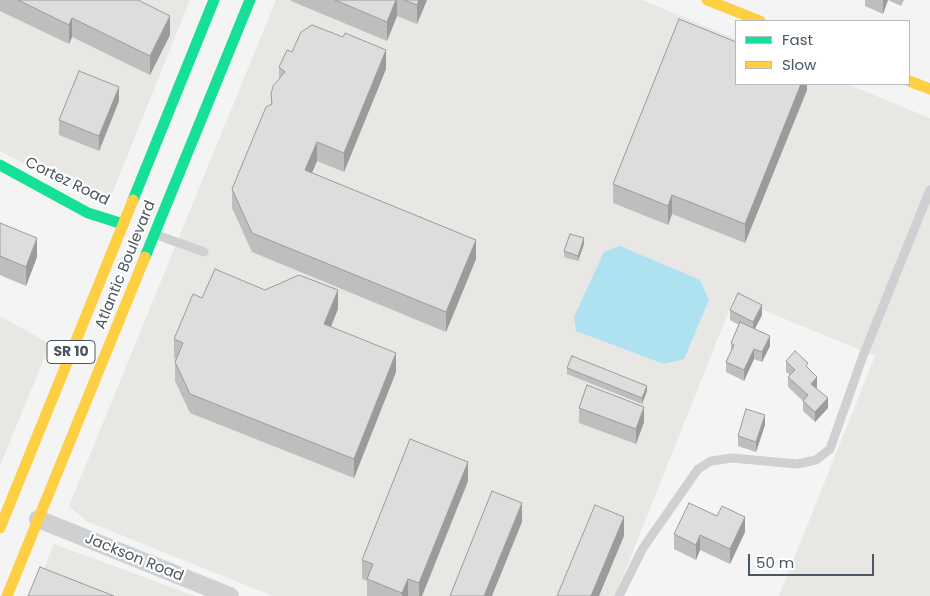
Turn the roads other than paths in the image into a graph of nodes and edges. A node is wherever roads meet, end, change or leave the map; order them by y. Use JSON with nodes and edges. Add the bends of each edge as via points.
{"nodes":[{"id":1,"x":214,"y":0,"type":"edge"},
{"id":2,"x":250,"y":0,"type":"edge"},
{"id":3,"x":707,"y":0,"type":"edge"},
{"id":4,"x":757,"y":20,"type":"edge"},
{"id":5,"x":910,"y":81,"type":"edge"},
{"id":6,"x":930,"y":89,"type":"edge"},
{"id":7,"x":0,"y":165,"type":"edge"},
{"id":8,"x":142,"y":176,"type":"junction"},
{"id":9,"x":149,"y":188,"type":"dead end"},
{"id":10,"x":930,"y":190,"type":"edge"},
{"id":11,"x":122,"y":224,"type":"junction"},
{"id":12,"x":154,"y":234,"type":"junction"},
{"id":13,"x":204,"y":252,"type":"dead end"},
{"id":14,"x":130,"y":266,"type":"dead end"},
{"id":15,"x":135,"y":281,"type":"junction"},
{"id":16,"x":38,"y":519,"type":"junction"},
{"id":17,"x":0,"y":528,"type":"edge"},
{"id":18,"x":7,"y":596,"type":"edge"},
{"id":19,"x":230,"y":596,"type":"edge"},
{"id":20,"x":619,"y":596,"type":"edge"}],
"edges":[{"from":1,"to":8,"type":"main road","name":"Atlantic Boulevard","number":"SR 10"},
{"from":2,"to":12,"type":"main road","name":"Atlantic Boulevard","number":"SR 10"},
{"from":3,"to":4,"type":"main road"},
{"from":5,"to":6,"type":"main road"},
{"from":7,"to":11,"type":"main road","name":"Cortez Road","via":[[88,213]]},
{"from":8,"to":9,"type":"main road"},
{"from":8,"to":11,"type":"main road","name":"Atlantic Boulevard","number":"SR 10"},
{"from":10,"to":20,"type":"lane","via":[[863,356],[830,449],[816,460],[797,464],[732,458],[711,461],[698,469],[643,548]]},
{"from":11,"to":12,"type":"main road","name":"Cortez Road"},
{"from":11,"to":17,"type":"main road","name":"Atlantic Boulevard","number":"SR 10"},
{"from":12,"to":13,"type":"lane"},
{"from":12,"to":15,"type":"main road","name":"Atlantic Boulevard","number":"SR 10"},
{"from":14,"to":15,"type":"main road"},
{"from":15,"to":16,"type":"main road","name":"Atlantic Boulevard","number":"SR 10"},
{"from":16,"to":18,"type":"main road","name":"Atlantic Boulevard","number":"SR 10"},
{"from":16,"to":19,"type":"street","name":"Jackson Road"}]}
